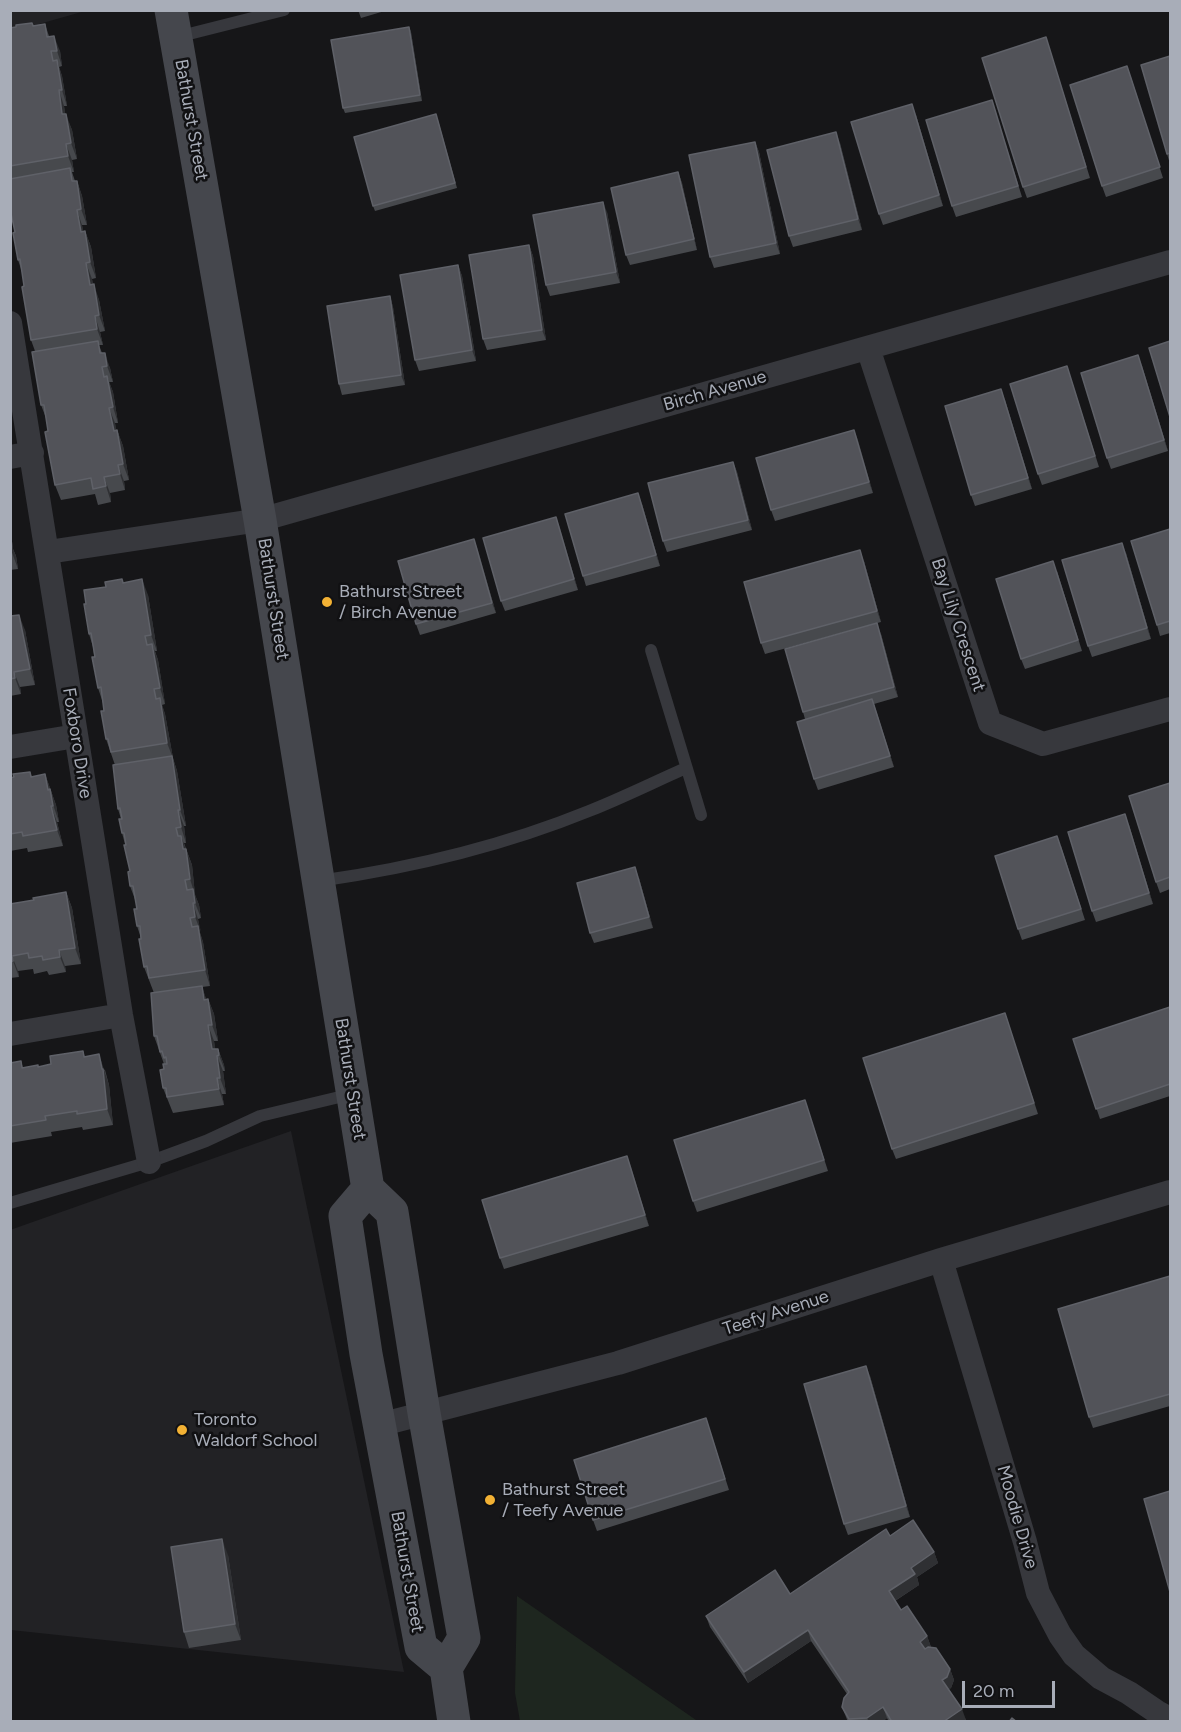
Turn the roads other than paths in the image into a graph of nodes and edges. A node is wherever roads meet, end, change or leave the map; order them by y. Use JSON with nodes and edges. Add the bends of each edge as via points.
{"nodes":[{"id":1,"x":284,"y":10,"type":"edge"},
{"id":2,"x":174,"y":24,"type":"edge"},
{"id":3,"x":1170,"y":262,"type":"edge"},
{"id":4,"x":10,"y":322,"type":"edge"},
{"id":5,"x":868,"y":348,"type":"junction"},
{"id":6,"x":21,"y":455,"type":"edge"},
{"id":7,"x":260,"y":520,"type":"junction"},
{"id":8,"x":48,"y":552,"type":"junction"},
{"id":9,"x":651,"y":650,"type":"dead end"},
{"id":10,"x":1170,"y":709,"type":"edge"},
{"id":11,"x":75,"y":736,"type":"junction"},
{"id":12,"x":10,"y":747,"type":"edge"},
{"id":13,"x":686,"y":768,"type":"junction"},
{"id":14,"x":701,"y":815,"type":"dead end"},
{"id":15,"x":318,"y":881,"type":"junction"},
{"id":16,"x":121,"y":1015,"type":"junction"},
{"id":17,"x":10,"y":1034,"type":"edge"},
{"id":18,"x":352,"y":1094,"type":"junction"},
{"id":19,"x":149,"y":1162,"type":"junction"},
{"id":20,"x":368,"y":1189,"type":"junction"},
{"id":21,"x":1170,"y":1192,"type":"edge"},
{"id":22,"x":10,"y":1203,"type":"edge"},
{"id":23,"x":941,"y":1260,"type":"junction"},
{"id":24,"x":424,"y":1413,"type":"junction"},
{"id":25,"x":379,"y":1425,"type":"junction"},
{"id":26,"x":446,"y":1668,"type":"junction"},
{"id":27,"x":1170,"y":1719,"type":"edge"},
{"id":28,"x":454,"y":1722,"type":"edge"}],
"edges":[{"from":1,"to":2,"type":"lane"},
{"from":2,"to":7,"type":"main road","name":"Bathurst Street"},
{"from":3,"to":5,"type":"street","name":"Birch Avenue"},
{"from":4,"to":6,"type":"street","name":"Foxboro Drive"},
{"from":5,"to":7,"type":"street","name":"Birch Avenue"},
{"from":5,"to":10,"type":"street","name":"Bay Lily Crescent","via":[[990,723],[1043,744]]},
{"from":6,"to":8,"type":"street","name":"Foxboro Drive"},
{"from":7,"to":8,"type":"street","name":"Birch Avenue"},
{"from":7,"to":15,"type":"main road","name":"Bathurst Street"},
{"from":8,"to":11,"type":"street","name":"Foxboro Drive"},
{"from":9,"to":13,"type":"lane"},
{"from":11,"to":12,"type":"street"},
{"from":11,"to":16,"type":"street","name":"Foxboro Drive"},
{"from":13,"to":14,"type":"lane"},
{"from":13,"to":15,"type":"lane","via":[[589,811],[482,848],[376,873]]},
{"from":15,"to":18,"type":"main road","name":"Bathurst Street"},
{"from":16,"to":17,"type":"street"},
{"from":16,"to":19,"type":"street","name":"Foxboro Drive"},
{"from":18,"to":19,"type":"lane","via":[[260,1116]]},
{"from":18,"to":20,"type":"main road","name":"Bathurst Street"},
{"from":19,"to":22,"type":"lane"},
{"from":20,"to":24,"type":"main road","via":[[392,1212]]},
{"from":20,"to":25,"type":"main road","name":"Bathurst Street","via":[[345,1216]]},
{"from":21,"to":23,"type":"street","name":"Teefy Avenue"},
{"from":23,"to":24,"type":"street","name":"Teefy Avenue","via":[[618,1363]]},
{"from":23,"to":27,"type":"street","name":"Moodie Drive","via":[[1038,1593],[1074,1654],[1101,1678]]},
{"from":24,"to":25,"type":"street","name":"Teefy Avenue"},
{"from":24,"to":26,"type":"main road","via":[[464,1638]]},
{"from":25,"to":26,"type":"main road","name":"Bathurst Street","via":[[421,1647]]},
{"from":26,"to":28,"type":"main road"}]}
